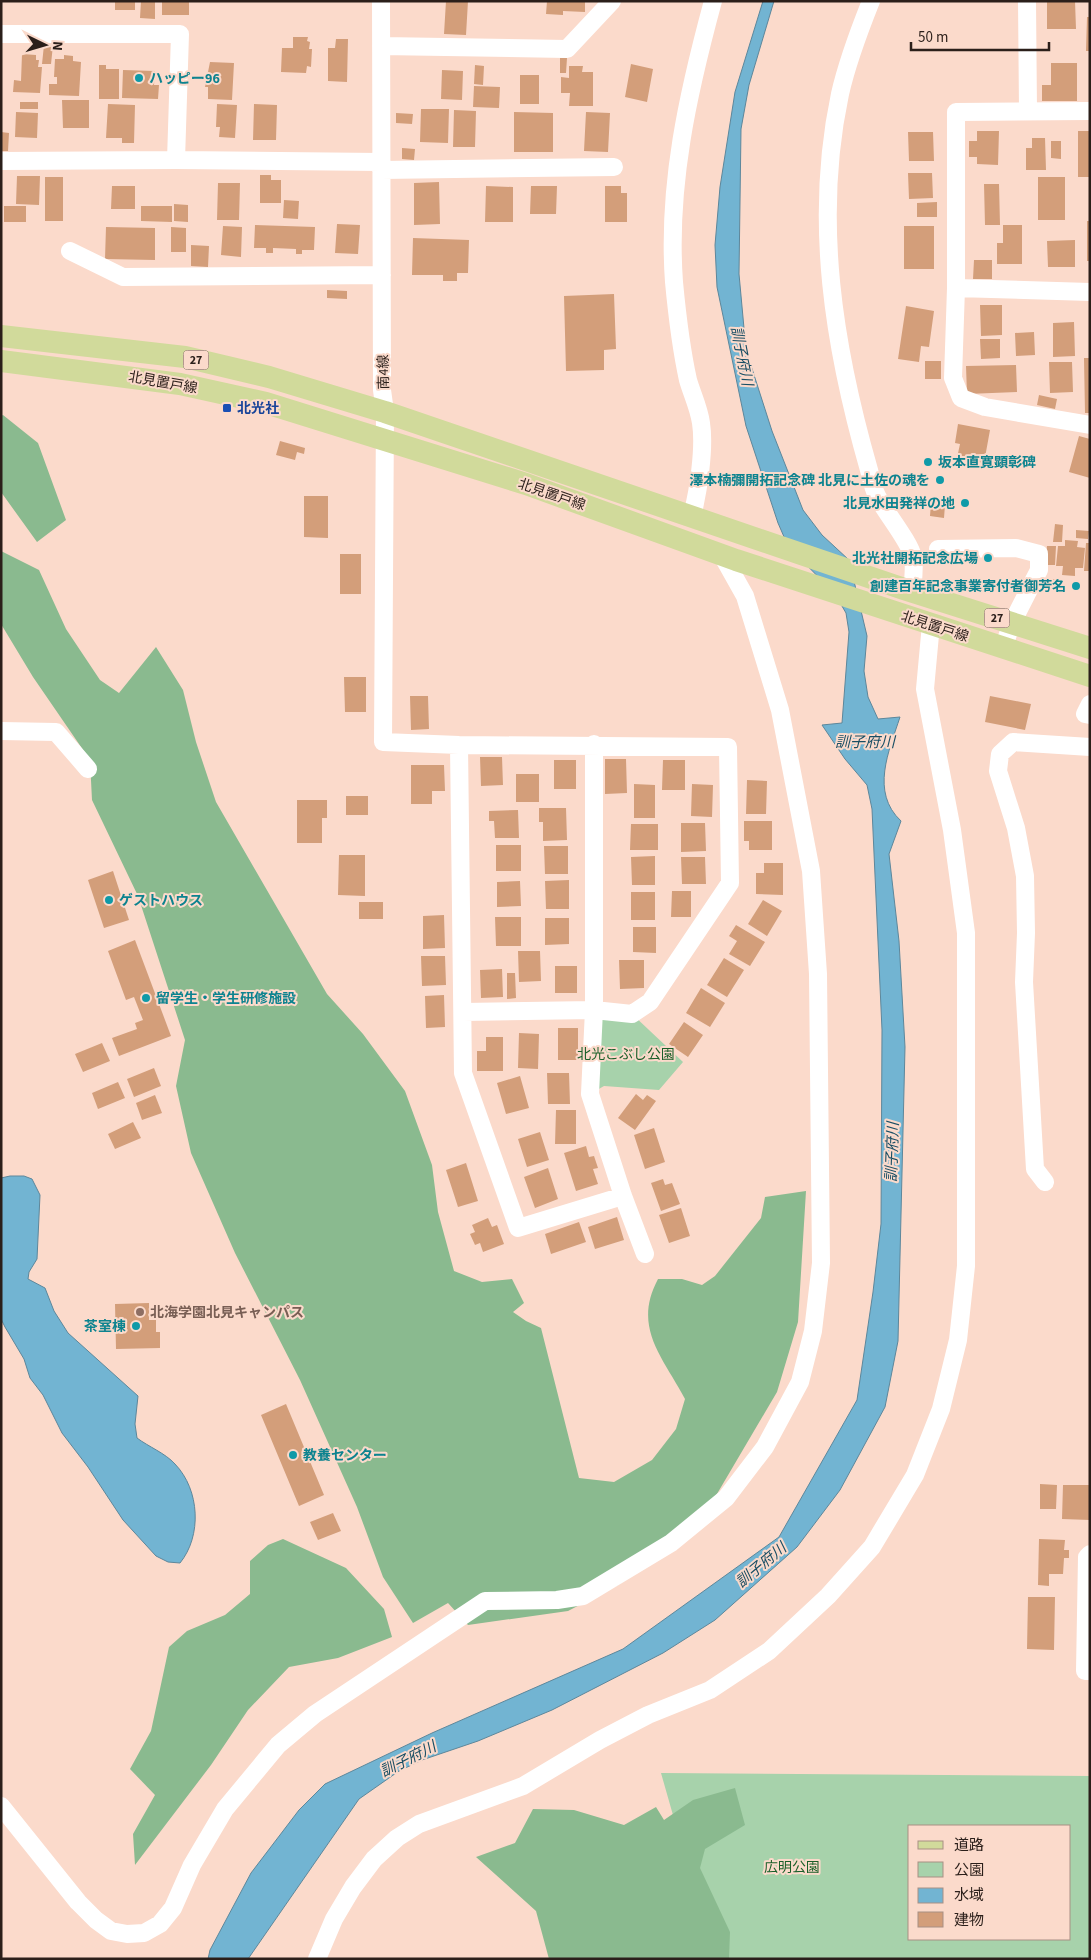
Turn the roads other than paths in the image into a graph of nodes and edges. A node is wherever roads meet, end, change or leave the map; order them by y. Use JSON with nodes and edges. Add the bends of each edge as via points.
{"nodes":[{"id":1,"x":381,"y":1,"type":"edge"},
{"id":2,"x":612,"y":1,"type":"edge"},
{"id":3,"x":713,"y":1,"type":"edge"},
{"id":4,"x":871,"y":1,"type":"edge"},
{"id":5,"x":1027,"y":1,"type":"edge"},
{"id":6,"x":1,"y":34,"type":"edge"},
{"id":7,"x":381,"y":46,"type":"junction"},
{"id":8,"x":1028,"y":111,"type":"junction"},
{"id":9,"x":1090,"y":111,"type":"edge"},
{"id":10,"x":176,"y":160,"type":"junction"},
{"id":11,"x":1,"y":162,"type":"edge"},
{"id":12,"x":381,"y":166,"type":"junction"},
{"id":13,"x":614,"y":168,"type":"dead end"},
{"id":14,"x":70,"y":251,"type":"dead end"},
{"id":15,"x":382,"y":275,"type":"junction"},
{"id":16,"x":956,"y":288,"type":"junction"},
{"id":17,"x":1090,"y":292,"type":"edge"},
{"id":18,"x":1,"y":336,"type":"edge"},
{"id":19,"x":1,"y":361,"type":"edge"},
{"id":20,"x":385,"y":412,"type":"junction"},
{"id":21,"x":1090,"y":425,"type":"edge"},
{"id":22,"x":384,"y":439,"type":"junction"},
{"id":23,"x":692,"y":517,"type":"junction"},
{"id":24,"x":938,"y":549,"type":"dead end"},
{"id":25,"x":729,"y":558,"type":"junction"},
{"id":26,"x":908,"y":590,"type":"junction"},
{"id":27,"x":923,"y":622,"type":"junction"},
{"id":28,"x":1012,"y":623,"type":"junction"},
{"id":29,"x":1004,"y":648,"type":"junction"},
{"id":30,"x":1090,"y":648,"type":"edge"},
{"id":31,"x":1090,"y":676,"type":"edge"},
{"id":32,"x":1090,"y":704,"type":"edge"},
{"id":33,"x":1090,"y":715,"type":"edge"},
{"id":34,"x":1,"y":731,"type":"edge"},
{"id":35,"x":594,"y":744,"type":"junction"},
{"id":36,"x":459,"y":745,"type":"junction"},
{"id":37,"x":1090,"y":747,"type":"edge"},
{"id":38,"x":88,"y":769,"type":"dead end"},
{"id":39,"x":594,"y":1010,"type":"junction"},
{"id":40,"x":463,"y":1012,"type":"junction"},
{"id":41,"x":1045,"y":1182,"type":"dead end"},
{"id":42,"x":623,"y":1196,"type":"junction"},
{"id":43,"x":645,"y":1254,"type":"dead end"},
{"id":44,"x":1090,"y":1554,"type":"edge"},
{"id":45,"x":1090,"y":1671,"type":"edge"},
{"id":46,"x":1,"y":1806,"type":"edge"},
{"id":47,"x":317,"y":1959,"type":"edge"}],
"edges":[{"from":1,"to":7,"type":"street","name":"南4線"},
{"from":2,"to":7,"type":"street","via":[[567,49]]},
{"from":3,"to":23,"type":"street","via":[[682,134],[673,230],[674,282],[688,380],[702,424],[699,488]]},
{"from":4,"to":26,"type":"street","via":[[840,93],[831,147],[828,262],[850,404],[876,494],[913,556]]},
{"from":5,"to":8,"type":"street"},
{"from":6,"to":10,"type":"street","via":[[180,34]]},
{"from":7,"to":12,"type":"street","name":"南4線"},
{"from":8,"to":9,"type":"street"},
{"from":8,"to":16,"type":"street","via":[[956,112]]},
{"from":10,"to":11,"type":"street"},
{"from":10,"to":12,"type":"street"},
{"from":12,"to":13,"type":"street"},
{"from":12,"to":15,"type":"street","name":"南4線"},
{"from":14,"to":15,"type":"street","via":[[123,277]]},
{"from":15,"to":20,"type":"street","name":"南4線","via":[[382,390]]},
{"from":16,"to":17,"type":"street"},
{"from":16,"to":21,"type":"street","via":[[953,378],[962,398],[985,407]]},
{"from":18,"to":20,"type":"main road","name":"北見置戸線","number":"27","via":[[185,357],[269,377]]},
{"from":19,"to":22,"type":"main road","name":"北見置戸線","number":"27","via":[[180,384],[266,403]]},
{"from":20,"to":22,"type":"street","name":"南4線"},
{"from":20,"to":23,"type":"main road","name":"北見置戸線","number":"27"},
{"from":22,"to":25,"type":"main road","name":"北見置戸線","number":"27","via":[[526,484]]},
{"from":22,"to":36,"type":"street","name":"南4線","via":[[383,742]]},
{"from":23,"to":26,"type":"main road","name":"北見置戸線","number":"27"},
{"from":24,"to":28,"type":"street","via":[[1016,548],[1039,554],[1040,570]]},
{"from":25,"to":27,"type":"main road","name":"北見置戸線","number":"27"},
{"from":25,"to":46,"type":"street","via":[[745,596],[780,710],[811,871],[818,974],[821,1263],[813,1331],[800,1382],[765,1447],[726,1498],[671,1543],[583,1596],[557,1600],[485,1601],[315,1714],[278,1745],[225,1809],[192,1865],[173,1908],[160,1924],[144,1933],[112,1931],[96,1920]]},
{"from":26,"to":28,"type":"main road","name":"北見置戸線","number":"27"},
{"from":27,"to":29,"type":"main road","name":"北見置戸線","number":"27"},
{"from":27,"to":47,"type":"street","via":[[925,689],[952,830],[966,933],[966,1266],[954,1358],[941,1409],[916,1475],[872,1546],[828,1596],[769,1651],[710,1690],[640,1720],[522,1786],[419,1824],[397,1838],[374,1859],[353,1887],[334,1918]]},
{"from":28,"to":29,"type":"street"},
{"from":28,"to":30,"type":"main road","name":"北見置戸線","number":"27"},
{"from":29,"to":31,"type":"main road","name":"北見置戸線","number":"27"},
{"from":32,"to":33,"type":"street","via":[[1085,714]]},
{"from":34,"to":38,"type":"street","via":[[56,732]]},
{"from":35,"to":36,"type":"street"},
{"from":35,"to":39,"type":"street"},
{"from":35,"to":39,"type":"street","via":[[728,747],[730,883],[650,1002],[632,1014]]},
{"from":36,"to":40,"type":"street"},
{"from":37,"to":41,"type":"street","via":[[1013,742],[1000,754],[998,771],[1016,828],[1025,876],[1024,982],[1035,1169]]},
{"from":39,"to":40,"type":"street"},
{"from":39,"to":42,"type":"street","via":[[590,1094]]},
{"from":40,"to":42,"type":"street","via":[[463,1073],[518,1228]]},
{"from":42,"to":43,"type":"street"},
{"from":44,"to":45,"type":"street","via":[[1087,1557],[1085,1671]]}]}
